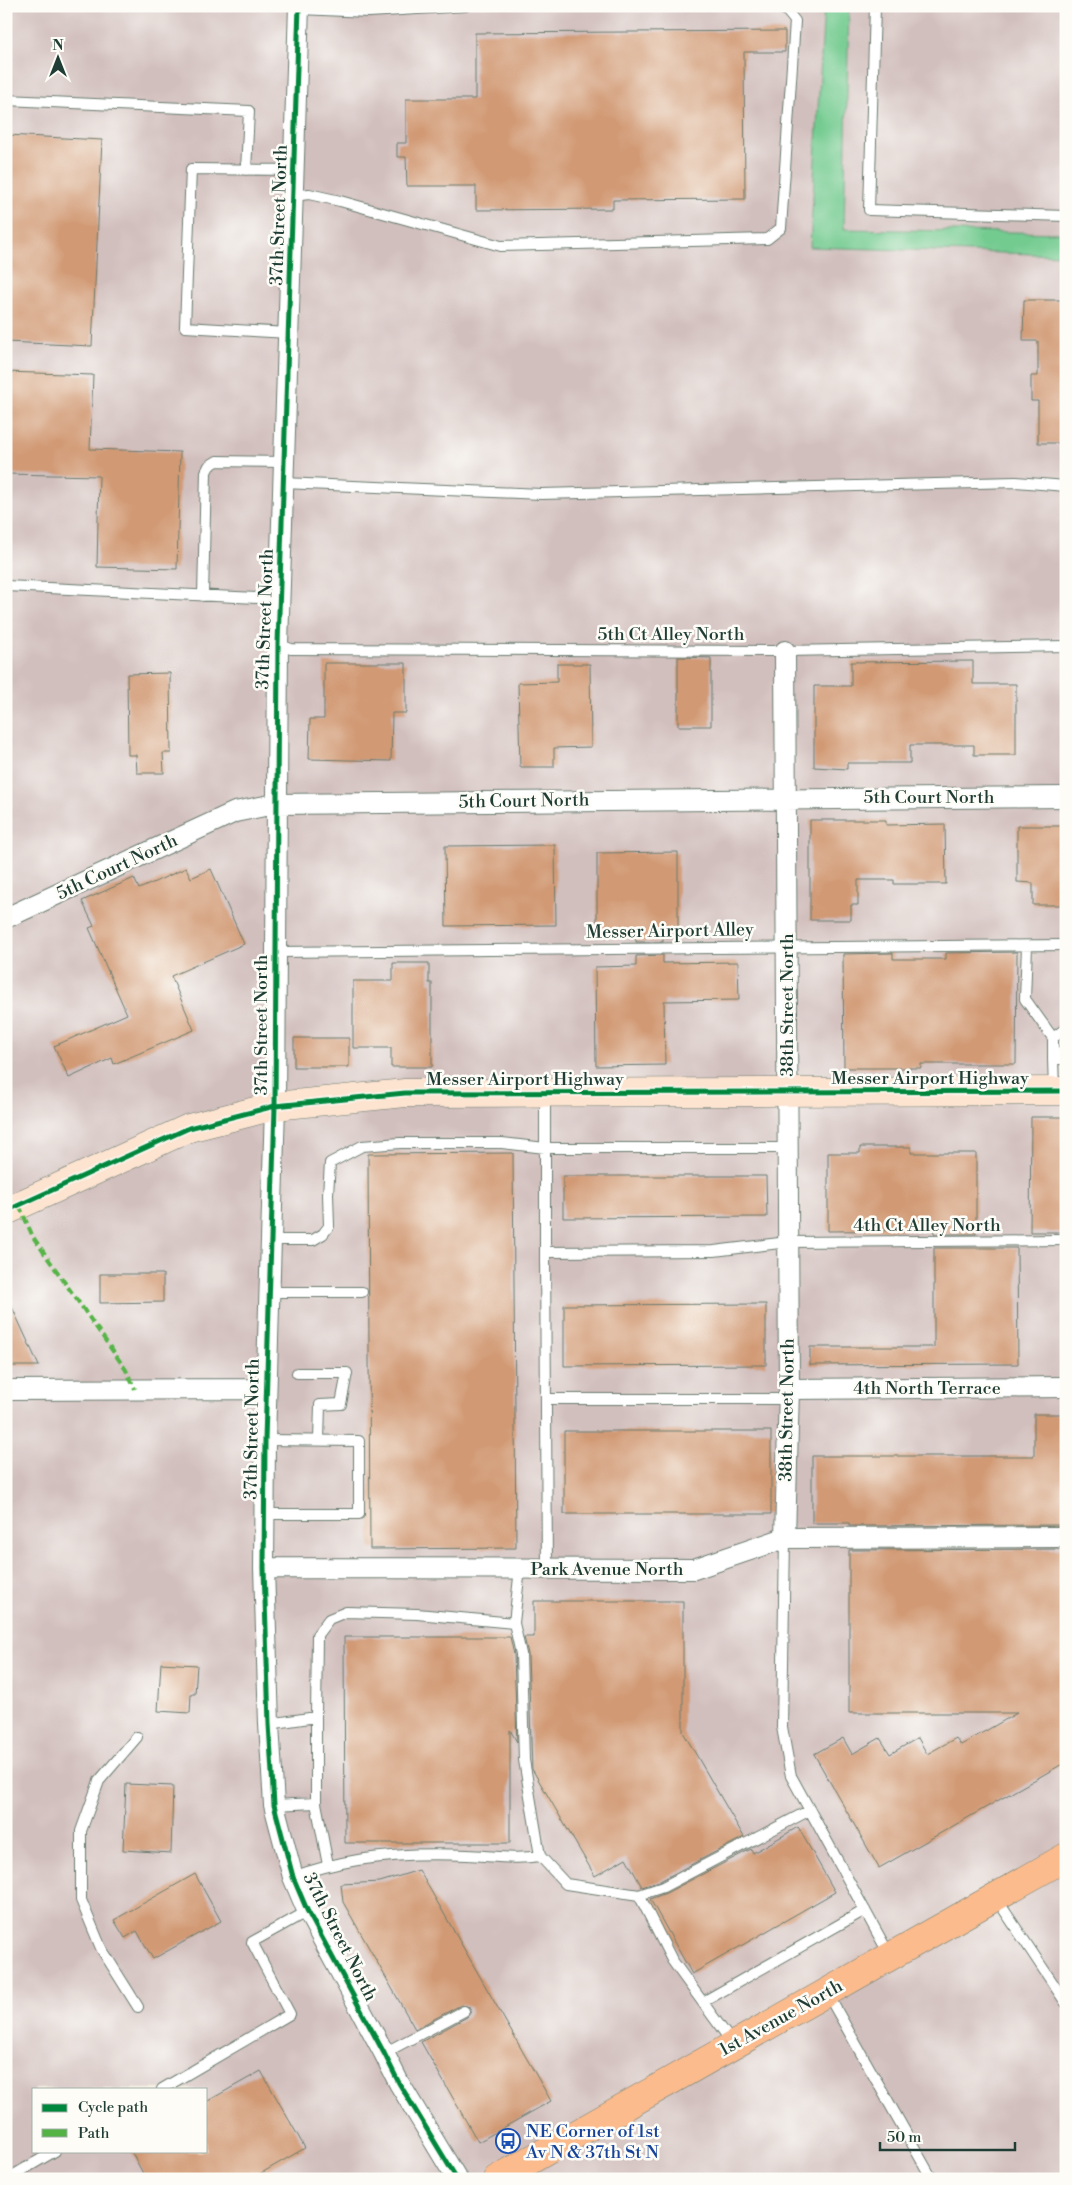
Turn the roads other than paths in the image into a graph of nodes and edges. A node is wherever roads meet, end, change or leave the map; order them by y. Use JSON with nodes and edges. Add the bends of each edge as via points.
{"nodes":[{"id":1,"x":465,"y":6,"type":"edge"},
{"id":2,"x":774,"y":6,"type":"edge"},
{"id":3,"x":876,"y":6,"type":"edge"},
{"id":4,"x":299,"y":8,"type":"edge"},
{"id":5,"x":6,"y":100,"type":"edge"},
{"id":6,"x":246,"y":170,"type":"junction"},
{"id":7,"x":294,"y":170,"type":"junction"},
{"id":8,"x":293,"y":196,"type":"junction"},
{"id":9,"x":1066,"y":216,"type":"edge"},
{"id":10,"x":289,"y":333,"type":"junction"},
{"id":11,"x":284,"y":462,"type":"junction"},
{"id":12,"x":283,"y":483,"type":"junction"},
{"id":13,"x":1066,"y":486,"type":"edge"},
{"id":14,"x":6,"y":586,"type":"edge"},
{"id":15,"x":203,"y":596,"type":"junction"},
{"id":16,"x":279,"y":599,"type":"junction"},
{"id":17,"x":278,"y":644,"type":"junction"},
{"id":18,"x":1066,"y":646,"type":"edge"},
{"id":19,"x":785,"y":651,"type":"junction"},
{"id":20,"x":1066,"y":797,"type":"edge"},
{"id":21,"x":786,"y":798,"type":"junction"},
{"id":22,"x":275,"y":804,"type":"junction"},
{"id":23,"x":6,"y":918,"type":"edge"},
{"id":24,"x":1066,"y":945,"type":"edge"},
{"id":25,"x":787,"y":946,"type":"junction"},
{"id":26,"x":1027,"y":946,"type":"junction"},
{"id":27,"x":276,"y":952,"type":"junction"},
{"id":28,"x":1065,"y":1029,"type":"edge"},
{"id":29,"x":1053,"y":1038,"type":"junction"},
{"id":30,"x":1066,"y":1049,"type":"edge"},
{"id":31,"x":1066,"y":1058,"type":"edge"},
{"id":32,"x":1054,"y":1059,"type":"junction"},
{"id":33,"x":1060,"y":1091,"type":"edge"},
{"id":34,"x":787,"y":1092,"type":"junction"},
{"id":35,"x":545,"y":1093,"type":"junction"},
{"id":36,"x":274,"y":1106,"type":"junction"},
{"id":37,"x":545,"y":1148,"type":"junction"},
{"id":38,"x":788,"y":1148,"type":"junction"},
{"id":39,"x":6,"y":1210,"type":"edge"},
{"id":40,"x":272,"y":1240,"type":"junction"},
{"id":41,"x":1066,"y":1240,"type":"edge"},
{"id":42,"x":788,"y":1242,"type":"junction"},
{"id":43,"x":545,"y":1252,"type":"junction"},
{"id":44,"x":270,"y":1292,"type":"junction"},
{"id":45,"x":362,"y":1292,"type":"dead end"},
{"id":46,"x":297,"y":1373,"type":"dead end"},
{"id":47,"x":1066,"y":1387,"type":"edge"},
{"id":48,"x":6,"y":1390,"type":"edge"},
{"id":49,"x":266,"y":1390,"type":"junction"},
{"id":50,"x":788,"y":1394,"type":"junction"},
{"id":51,"x":547,"y":1399,"type":"junction"},
{"id":52,"x":266,"y":1440,"type":"junction"},
{"id":53,"x":319,"y":1440,"type":"junction"},
{"id":54,"x":264,"y":1514,"type":"junction"},
{"id":55,"x":1066,"y":1537,"type":"edge"},
{"id":56,"x":785,"y":1538,"type":"junction"},
{"id":57,"x":264,"y":1568,"type":"junction"},
{"id":58,"x":520,"y":1568,"type":"junction"},
{"id":59,"x":547,"y":1569,"type":"junction"},
{"id":60,"x":514,"y":1623,"type":"junction"},
{"id":61,"x":316,"y":1717,"type":"junction"},
{"id":62,"x":269,"y":1724,"type":"junction"},
{"id":63,"x":137,"y":1737,"type":"dead end"},
{"id":64,"x":316,"y":1802,"type":"junction"},
{"id":65,"x":274,"y":1805,"type":"junction"},
{"id":66,"x":810,"y":1810,"type":"junction"},
{"id":67,"x":540,"y":1856,"type":"junction"},
{"id":68,"x":1066,"y":1857,"type":"edge"},
{"id":69,"x":328,"y":1865,"type":"junction"},
{"id":70,"x":293,"y":1877,"type":"junction"},
{"id":71,"x":639,"y":1895,"type":"junction"},
{"id":72,"x":995,"y":1897,"type":"junction"},
{"id":73,"x":865,"y":1910,"type":"junction"},
{"id":74,"x":308,"y":1911,"type":"junction"},
{"id":75,"x":890,"y":1956,"type":"junction"},
{"id":76,"x":826,"y":1993,"type":"junction"},
{"id":77,"x":703,"y":2002,"type":"junction"},
{"id":78,"x":1066,"y":2002,"type":"edge"},
{"id":79,"x":138,"y":2007,"type":"dead end"},
{"id":80,"x":464,"y":2011,"type":"dead end"},
{"id":81,"x":734,"y":2044,"type":"junction"},
{"id":82,"x":384,"y":2052,"type":"junction"},
{"id":83,"x":164,"y":2088,"type":"edge"},
{"id":84,"x":52,"y":2152,"type":"edge"},
{"id":85,"x":8,"y":2179,"type":"edge"},
{"id":86,"x":457,"y":2179,"type":"edge"},
{"id":87,"x":497,"y":2179,"type":"edge"},
{"id":88,"x":932,"y":2179,"type":"edge"}],
"edges":[{"from":1,"to":4,"type":"lane","via":[[369,12]]},
{"from":2,"to":8,"type":"lane","via":[[786,10],[795,21],[781,228],[767,238],[502,246],[332,199],[309,194]]},
{"from":3,"to":9,"type":"lane","via":[[870,210]]},
{"from":4,"to":7,"type":"street","name":"37th Street North"},
{"from":5,"to":6,"type":"lane","via":[[249,111]]},
{"from":6,"to":7,"type":"lane"},
{"from":6,"to":10,"type":"lane","via":[[191,169],[185,327]]},
{"from":7,"to":8,"type":"street","name":"37th Street North"},
{"from":8,"to":10,"type":"street","name":"37th Street North"},
{"from":10,"to":11,"type":"street","name":"37th Street North"},
{"from":11,"to":12,"type":"street","name":"37th Street North"},
{"from":11,"to":15,"type":"lane","via":[[217,461],[209,466],[206,472]]},
{"from":12,"to":13,"type":"lane","via":[[541,494],[1016,482]]},
{"from":12,"to":16,"type":"street","name":"37th Street North"},
{"from":14,"to":15,"type":"lane"},
{"from":15,"to":16,"type":"lane"},
{"from":16,"to":17,"type":"street","name":"37th Street North"},
{"from":17,"to":19,"type":"lane","name":"5th Ct Alley North","via":[[291,649]]},
{"from":17,"to":22,"type":"street","name":"37th Street North"},
{"from":18,"to":19,"type":"lane","name":"5th Ct Alley North"},
{"from":19,"to":21,"type":"street","name":"38th Street North"},
{"from":20,"to":21,"type":"street","name":"5th Court North"},
{"from":21,"to":22,"type":"street","name":"5th Court North"},
{"from":21,"to":25,"type":"street","name":"38th Street North"},
{"from":22,"to":23,"type":"street","name":"5th Court North","via":[[235,812]]},
{"from":22,"to":27,"type":"street","name":"37th Street North"},
{"from":24,"to":26,"type":"lane","name":"Messer Airport Alley"},
{"from":25,"to":26,"type":"lane","name":"Messer Airport Alley"},
{"from":25,"to":27,"type":"lane","name":"Messer Airport Alley"},
{"from":25,"to":34,"type":"street","name":"38th Street North"},
{"from":26,"to":29,"type":"lane","via":[[1025,999]]},
{"from":27,"to":36,"type":"street","name":"37th Street North"},
{"from":28,"to":29,"type":"lane"},
{"from":29,"to":32,"type":"lane"},
{"from":30,"to":32,"type":"lane"},
{"from":31,"to":32,"type":"lane"},
{"from":32,"to":33,"type":"lane"},
{"from":33,"to":34,"type":"main road","name":"Messer Airport Highway"},
{"from":34,"to":35,"type":"main road","name":"Messer Airport Highway"},
{"from":34,"to":38,"type":"street","name":"38th Street North"},
{"from":35,"to":36,"type":"main road","name":"Messer Airport Highway","via":[[405,1093]]},
{"from":35,"to":37,"type":"lane"},
{"from":36,"to":39,"type":"main road","name":"Messer Airport Highway","via":[[189,1128]]},
{"from":36,"to":40,"type":"street","name":"37th Street North"},
{"from":37,"to":38,"type":"lane"},
{"from":37,"to":40,"type":"lane","via":[[502,1143],[362,1146],[330,1163],[328,1226],[323,1234],[313,1240]]},
{"from":37,"to":43,"type":"lane"},
{"from":38,"to":42,"type":"street","name":"38th Street North"},
{"from":40,"to":44,"type":"street","name":"37th Street North"},
{"from":41,"to":42,"type":"lane","name":"4th Ct Alley North"},
{"from":42,"to":43,"type":"lane","name":"4th Ct Alley North","via":[[714,1251]]},
{"from":42,"to":50,"type":"street","name":"38th Street North"},
{"from":43,"to":51,"type":"lane"},
{"from":44,"to":45,"type":"lane"},
{"from":44,"to":49,"type":"street","name":"37th Street North"},
{"from":46,"to":53,"type":"lane","via":[[347,1373],[341,1404],[320,1405]]},
{"from":47,"to":50,"type":"street","name":"4th North Terrace"},
{"from":48,"to":49,"type":"street"},
{"from":49,"to":52,"type":"street","name":"37th Street North"},
{"from":50,"to":51,"type":"lane"},
{"from":50,"to":56,"type":"street","name":"38th Street North"},
{"from":51,"to":59,"type":"lane"},
{"from":52,"to":53,"type":"lane"},
{"from":52,"to":54,"type":"street","name":"37th Street North"},
{"from":53,"to":54,"type":"lane","via":[[359,1441],[359,1514]]},
{"from":54,"to":57,"type":"street","name":"37th Street North"},
{"from":55,"to":56,"type":"street","name":"Park Avenue North"},
{"from":56,"to":59,"type":"street","name":"Park Avenue North","via":[[694,1569]]},
{"from":56,"to":66,"type":"lane","via":[[782,1727],[791,1776]]},
{"from":57,"to":58,"type":"street","name":"Park Avenue North"},
{"from":57,"to":62,"type":"street","name":"37th Street North"},
{"from":58,"to":59,"type":"street","name":"Park Avenue North"},
{"from":58,"to":60,"type":"lane"},
{"from":60,"to":61,"type":"lane","via":[[417,1614],[346,1612],[329,1619],[318,1635]]},
{"from":60,"to":67,"type":"lane","via":[[521,1654],[524,1760]]},
{"from":61,"to":62,"type":"lane"},
{"from":61,"to":64,"type":"lane"},
{"from":62,"to":65,"type":"street","name":"37th Street North"},
{"from":63,"to":79,"type":"lane","via":[[99,1781],[81,1831],[81,1900],[101,1948]]},
{"from":64,"to":65,"type":"lane"},
{"from":64,"to":69,"type":"lane"},
{"from":65,"to":70,"type":"street","name":"37th Street North"},
{"from":66,"to":71,"type":"lane","via":[[663,1887]]},
{"from":66,"to":73,"type":"lane"},
{"from":67,"to":69,"type":"lane","via":[[412,1855],[354,1859]]},
{"from":67,"to":71,"type":"lane","via":[[566,1884]]},
{"from":68,"to":72,"type":"main road","name":"1st Avenue North"},
{"from":69,"to":70,"type":"lane"},
{"from":70,"to":74,"type":"street","name":"37th Street North"},
{"from":71,"to":77,"type":"lane","via":[[672,1960]]},
{"from":72,"to":75,"type":"main road","name":"1st Avenue North"},
{"from":72,"to":78,"type":"lane"},
{"from":73,"to":75,"type":"lane"},
{"from":73,"to":77,"type":"lane"},
{"from":74,"to":82,"type":"street","name":"37th Street North"},
{"from":74,"to":83,"type":"lane","via":[[252,1942],[290,2014]]},
{"from":75,"to":76,"type":"main road","name":"1st Avenue North"},
{"from":76,"to":81,"type":"main road","name":"1st Avenue North"},
{"from":76,"to":88,"type":"lane"},
{"from":77,"to":81,"type":"lane"},
{"from":80,"to":82,"type":"lane"},
{"from":81,"to":87,"type":"main road","name":"1st Avenue North"},
{"from":82,"to":86,"type":"street","name":"37th Street North","via":[[398,2083]]},
{"from":84,"to":85,"type":"lane"}]}
